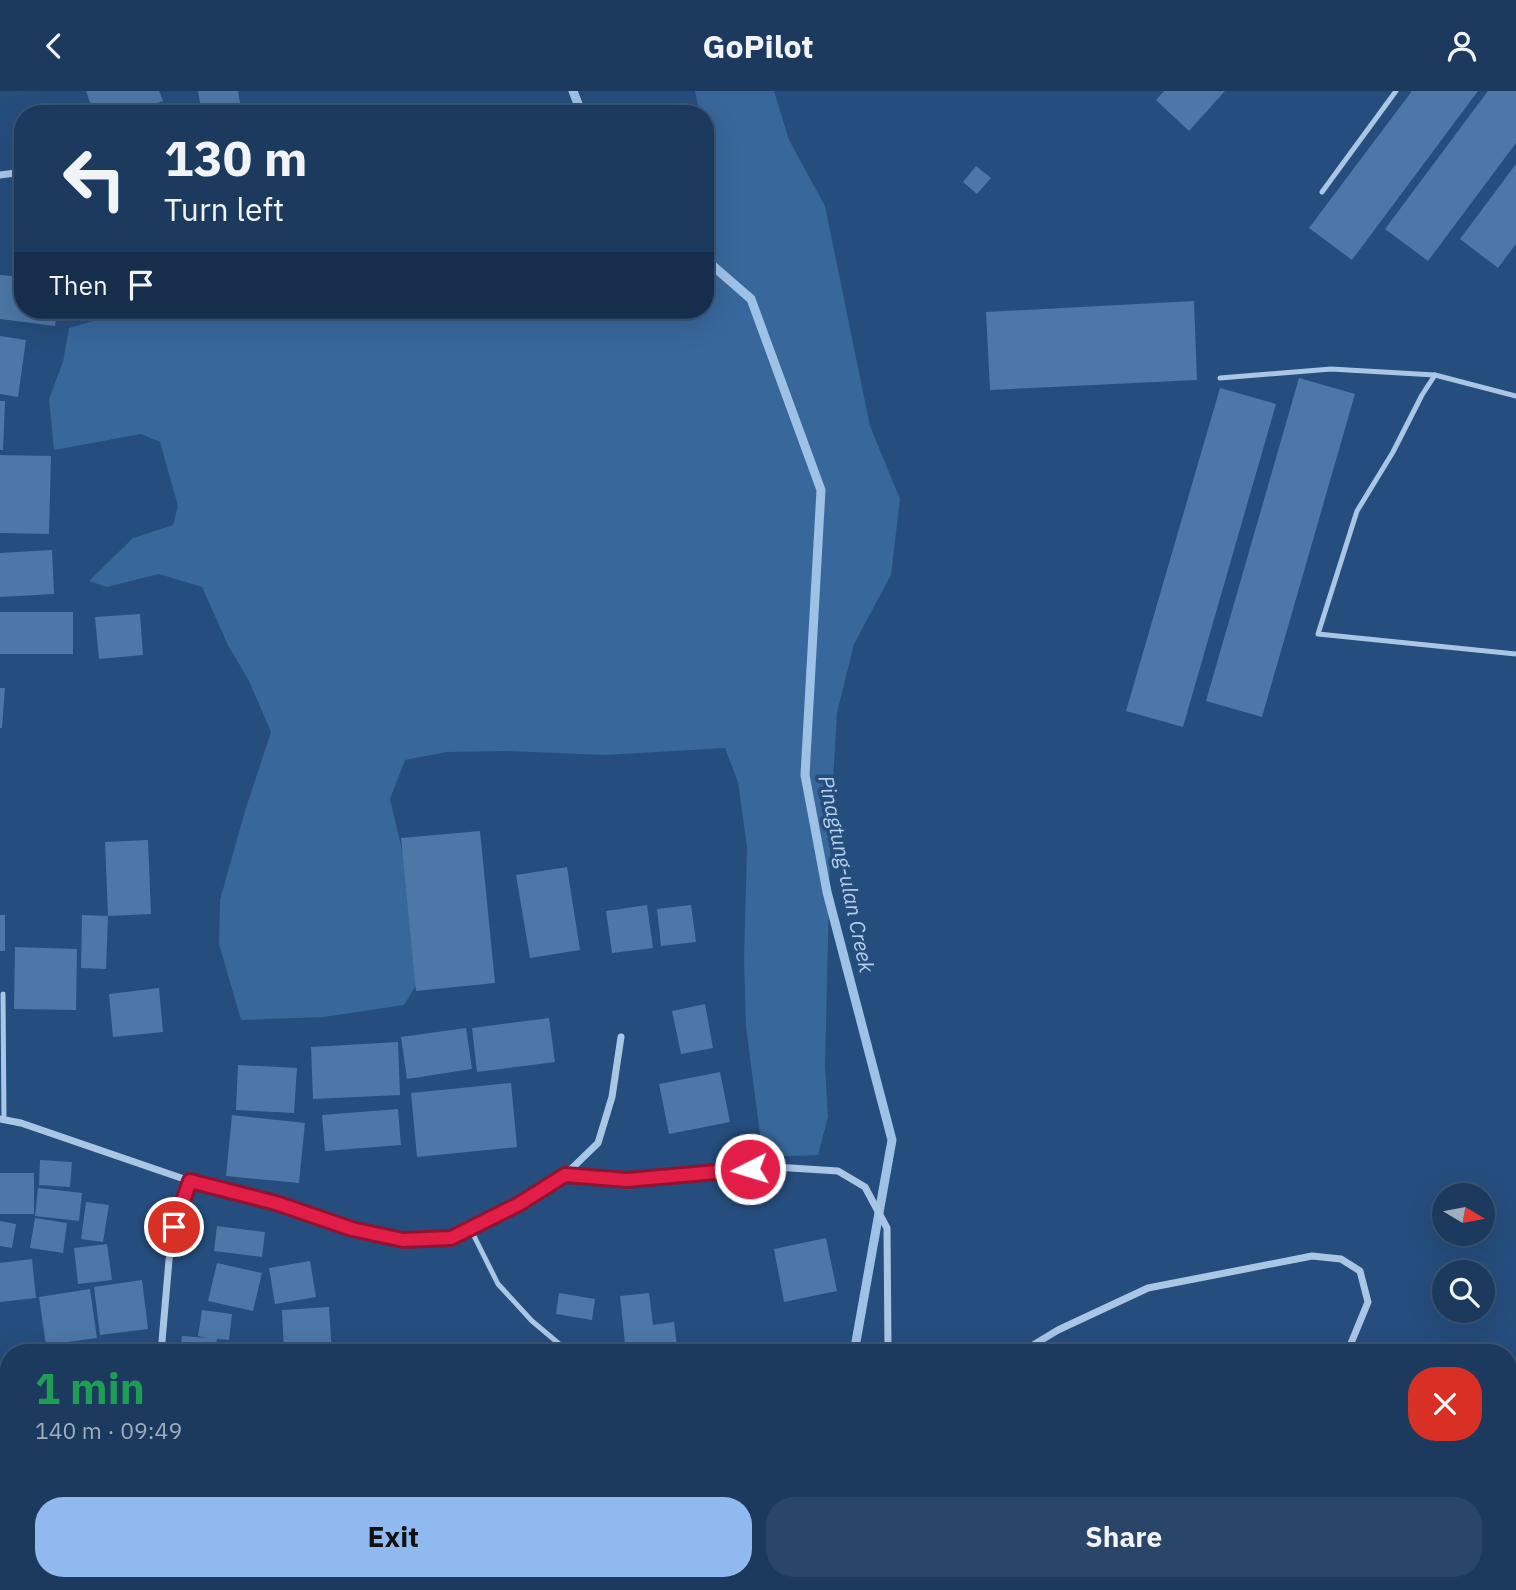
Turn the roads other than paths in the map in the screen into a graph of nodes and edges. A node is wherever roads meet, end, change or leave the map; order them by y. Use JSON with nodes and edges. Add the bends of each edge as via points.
{"nodes":[{"id":1,"x":1396,"y":91,"type":"edge"},
{"id":2,"x":1322,"y":192,"type":"dead end"},
{"id":3,"x":1435,"y":375,"type":"junction"},
{"id":4,"x":1220,"y":378,"type":"dead end"},
{"id":5,"x":1516,"y":395,"type":"edge"},
{"id":6,"x":1516,"y":654,"type":"edge"},
{"id":7,"x":3,"y":994,"type":"dead end"},
{"id":8,"x":621,"y":1037,"type":"dead end"},
{"id":9,"x":2,"y":1119,"type":"edge"},
{"id":10,"x":565,"y":1175,"type":"junction"},
{"id":11,"x":190,"y":1181,"type":"junction"},
{"id":12,"x":470,"y":1228,"type":"junction"},
{"id":13,"x":162,"y":1344,"type":"edge"},
{"id":14,"x":559,"y":1344,"type":"edge"},
{"id":15,"x":888,"y":1344,"type":"edge"},
{"id":16,"x":1035,"y":1344,"type":"edge"},
{"id":17,"x":1351,"y":1344,"type":"edge"}],
"edges":[{"from":1,"to":2,"type":"lane"},
{"from":3,"to":4,"type":"lane","via":[[1332,369]]},
{"from":3,"to":5,"type":"lane"},
{"from":3,"to":6,"type":"lane","via":[[1357,511],[1318,634]]},
{"from":7,"to":9,"type":"lane"},
{"from":8,"to":10,"type":"street","via":[[612,1097],[598,1143]]},
{"from":9,"to":11,"type":"street"},
{"from":10,"to":12,"type":"street"},
{"from":10,"to":15,"type":"street","via":[[627,1180],[775,1167],[838,1171],[865,1187],[887,1228]]},
{"from":11,"to":12,"type":"street","via":[[403,1240],[451,1238]]},
{"from":11,"to":13,"type":"street","via":[[174,1227]]},
{"from":12,"to":14,"type":"lane","via":[[498,1285]]},
{"from":16,"to":17,"type":"street","via":[[1149,1288],[1312,1256],[1340,1259],[1360,1271],[1368,1302]]}]}
